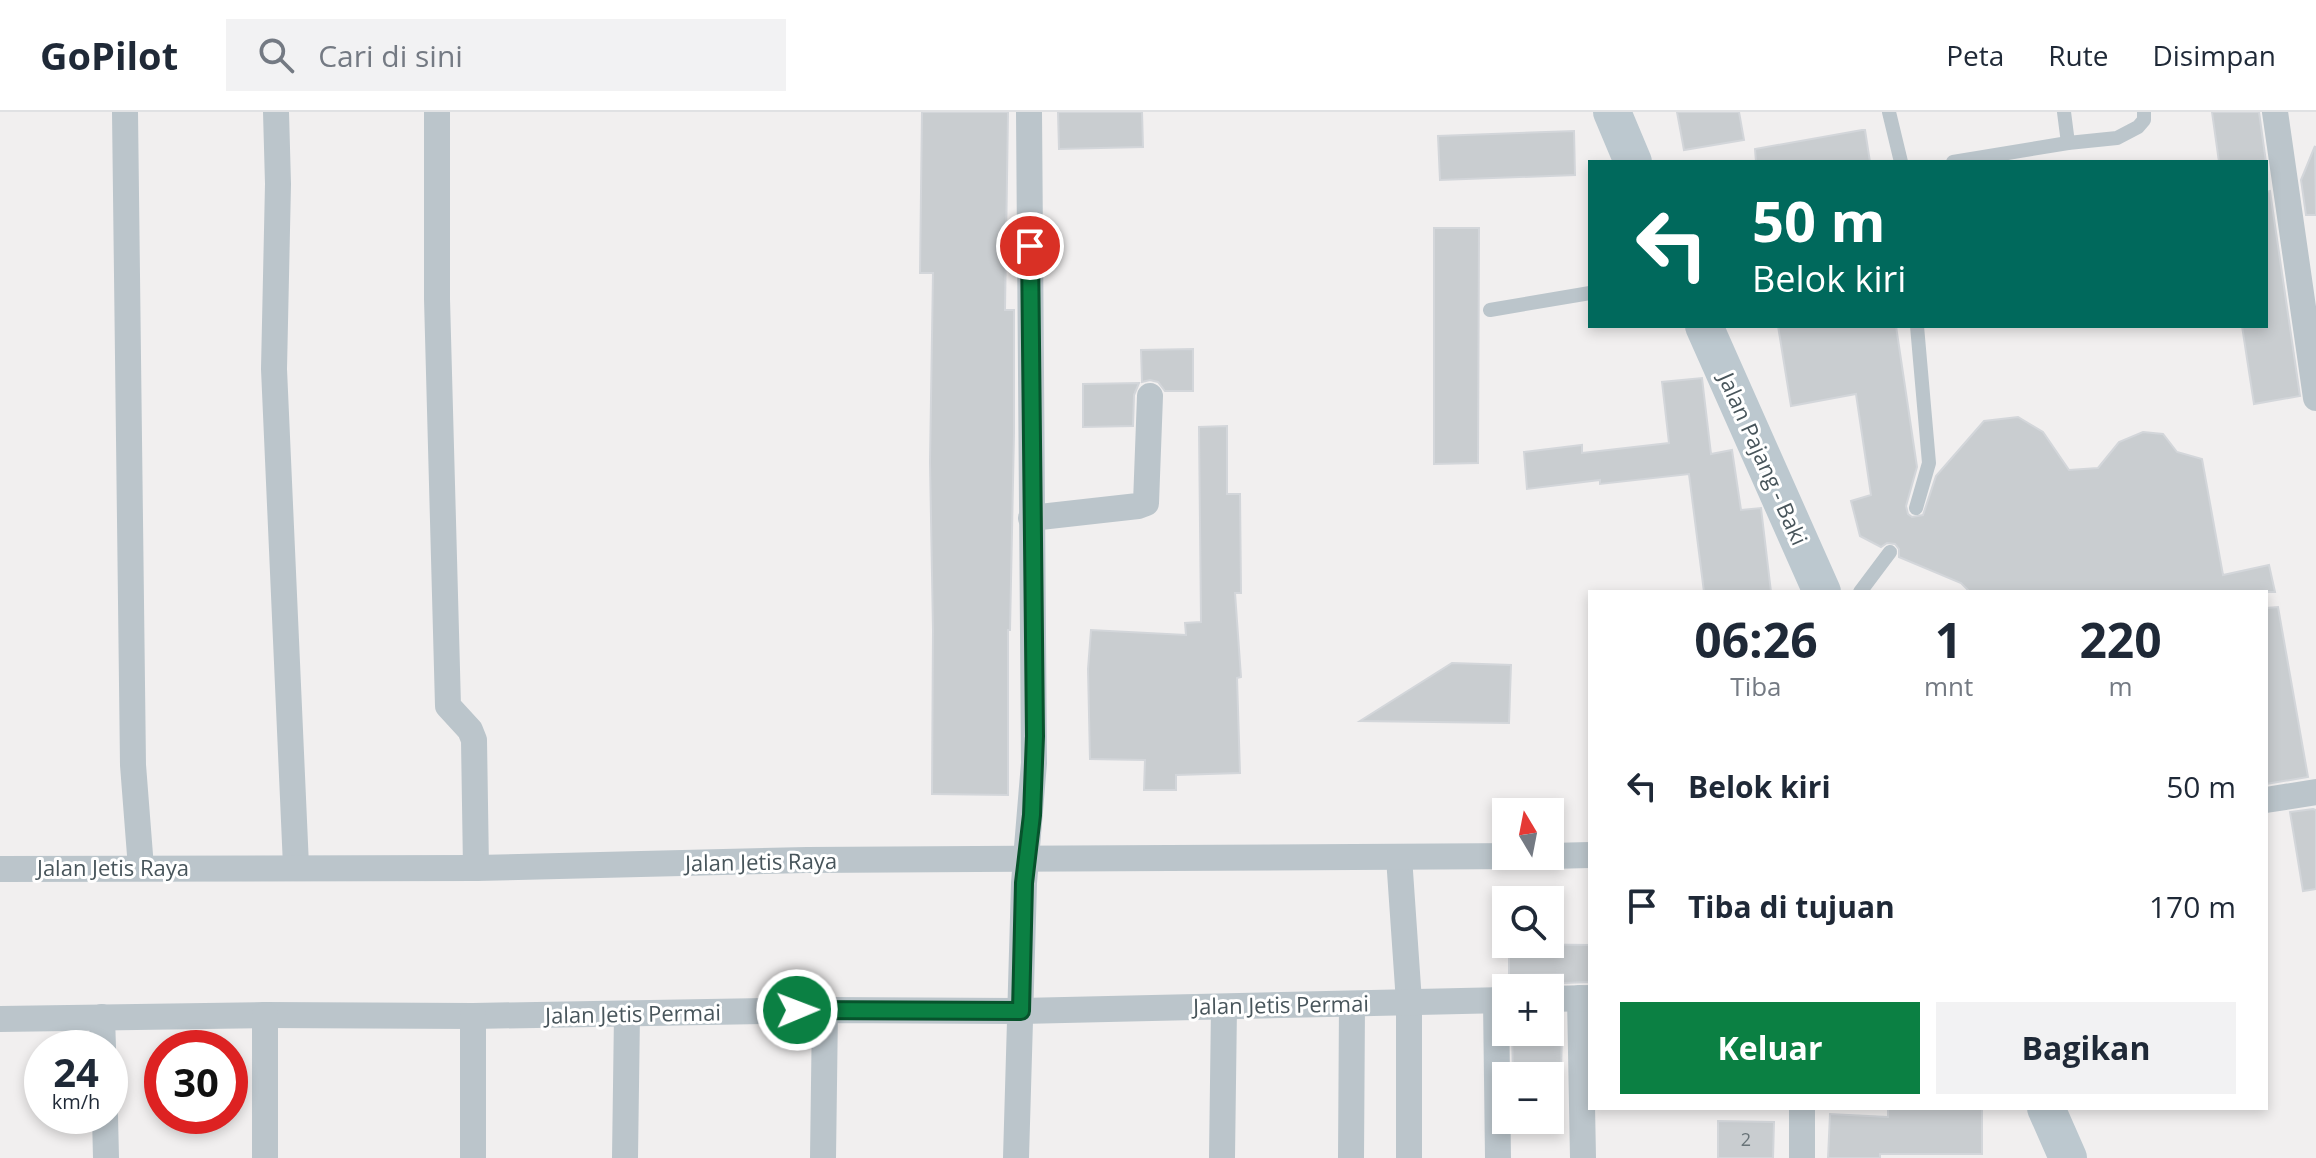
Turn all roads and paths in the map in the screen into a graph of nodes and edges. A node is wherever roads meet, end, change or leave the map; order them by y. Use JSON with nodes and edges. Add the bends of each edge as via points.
{"nodes":[{"id":1,"x":125,"y":112,"type":"edge"},
{"id":2,"x":276,"y":112,"type":"edge"},
{"id":3,"x":437,"y":112,"type":"edge"},
{"id":4,"x":1029,"y":112,"type":"edge"},
{"id":5,"x":1612,"y":112,"type":"edge"},
{"id":6,"x":1889,"y":112,"type":"edge"},
{"id":7,"x":2064,"y":112,"type":"edge"},
{"id":8,"x":2144,"y":112,"type":"edge"},
{"id":9,"x":2275,"y":112,"type":"edge"},
{"id":10,"x":2068,"y":143,"type":"junction"},
{"id":11,"x":1632,"y":160,"type":"edge"},
{"id":12,"x":1901,"y":160,"type":"edge"},
{"id":13,"x":1965,"y":160,"type":"edge"},
{"id":14,"x":1588,"y":293,"type":"edge"},
{"id":15,"x":1490,"y":310,"type":"dead end"},
{"id":16,"x":1705,"y":328,"type":"edge"},
{"id":17,"x":1917,"y":328,"type":"edge"},
{"id":18,"x":1150,"y":396,"type":"dead end"},
{"id":19,"x":2316,"y":398,"type":"edge"},
{"id":20,"x":1916,"y":508,"type":"dead end"},
{"id":21,"x":1031,"y":518,"type":"junction"},
{"id":22,"x":1890,"y":552,"type":"dead end"},
{"id":23,"x":1821,"y":590,"type":"edge"},
{"id":24,"x":1862,"y":590,"type":"edge"},
{"id":25,"x":2316,"y":792,"type":"edge"},
{"id":26,"x":2268,"y":800,"type":"edge"},
{"id":27,"x":1588,"y":855,"type":"edge"},
{"id":28,"x":1492,"y":856,"type":"edge"},
{"id":29,"x":1564,"y":856,"type":"edge"},
{"id":30,"x":1399,"y":857,"type":"junction"},
{"id":31,"x":1027,"y":861,"type":"junction"},
{"id":32,"x":296,"y":866,"type":"junction"},
{"id":33,"x":141,"y":868,"type":"junction"},
{"id":34,"x":476,"y":868,"type":"junction"},
{"id":35,"x":0,"y":869,"type":"edge"},
{"id":36,"x":1585,"y":998,"type":"edge"},
{"id":37,"x":1564,"y":999,"type":"edge"},
{"id":38,"x":1492,"y":1000,"type":"edge"},
{"id":39,"x":1409,"y":1002,"type":"junction"},
{"id":40,"x":1352,"y":1004,"type":"junction"},
{"id":41,"x":1224,"y":1007,"type":"junction"},
{"id":42,"x":825,"y":1010,"type":"junction"},
{"id":43,"x":1021,"y":1011,"type":"junction"},
{"id":44,"x":627,"y":1014,"type":"junction"},
{"id":45,"x":265,"y":1015,"type":"junction"},
{"id":46,"x":473,"y":1016,"type":"junction"},
{"id":47,"x":102,"y":1017,"type":"junction"},
{"id":48,"x":0,"y":1019,"type":"edge"},
{"id":49,"x":102,"y":1030,"type":"edge"},
{"id":50,"x":1500,"y":1046,"type":"edge"},
{"id":51,"x":1802,"y":1110,"type":"edge"},
{"id":52,"x":2047,"y":1110,"type":"edge"},
{"id":53,"x":105,"y":1134,"type":"edge"},
{"id":54,"x":106,"y":1158,"type":"edge"},
{"id":55,"x":265,"y":1158,"type":"edge"},
{"id":56,"x":473,"y":1158,"type":"edge"},
{"id":57,"x":625,"y":1158,"type":"edge"},
{"id":58,"x":823,"y":1158,"type":"edge"},
{"id":59,"x":1016,"y":1158,"type":"edge"},
{"id":60,"x":1222,"y":1158,"type":"edge"},
{"id":61,"x":1351,"y":1158,"type":"edge"},
{"id":62,"x":1409,"y":1158,"type":"edge"},
{"id":63,"x":1498,"y":1158,"type":"edge"},
{"id":64,"x":1583,"y":1158,"type":"edge"},
{"id":65,"x":1802,"y":1158,"type":"edge"},
{"id":66,"x":2068,"y":1158,"type":"edge"}],
"edges":[{"from":1,"to":33,"type":"street","via":[[133,765]]},
{"from":2,"to":32,"type":"street","via":[[274,369]]},
{"from":3,"to":34,"type":"street","via":[[448,706],[474,740]]},
{"from":4,"to":21,"type":"street"},
{"from":5,"to":11,"type":"main road"},
{"from":6,"to":12,"type":"lane"},
{"from":7,"to":10,"type":"lane"},
{"from":8,"to":10,"type":"lane","via":[[2138,127],[2117,138]]},
{"from":9,"to":19,"type":"street"},
{"from":10,"to":13,"type":"lane"},
{"from":14,"to":15,"type":"lane"},
{"from":16,"to":23,"type":"main road","name":"Jalan Pajang - Baki"},
{"from":17,"to":20,"type":"lane","via":[[1929,463]]},
{"from":18,"to":21,"type":"street","via":[[1146,503]]},
{"from":21,"to":31,"type":"street","via":[[1035,736]]},
{"from":22,"to":24,"type":"lane"},
{"from":25,"to":26,"type":"street"},
{"from":27,"to":29,"type":"street"},
{"from":28,"to":30,"type":"street","name":"Jalan Jetis Raya"},
{"from":30,"to":31,"type":"street","name":"Jalan Jetis Raya"},
{"from":30,"to":39,"type":"street"},
{"from":31,"to":34,"type":"street","name":"Jalan Jetis Raya"},
{"from":31,"to":43,"type":"street"},
{"from":32,"to":33,"type":"street","name":"Jalan Jetis Raya"},
{"from":32,"to":34,"type":"street","name":"Jalan Jetis Raya"},
{"from":33,"to":35,"type":"street","name":"Jalan Jetis Raya"},
{"from":36,"to":37,"type":"street"},
{"from":36,"to":64,"type":"street"},
{"from":38,"to":39,"type":"street","name":"Jalan Jetis Permai"},
{"from":39,"to":40,"type":"street","name":"Jalan Jetis Permai"},
{"from":39,"to":62,"type":"street"},
{"from":40,"to":41,"type":"street","name":"Jalan Jetis Permai"},
{"from":40,"to":61,"type":"street"},
{"from":41,"to":43,"type":"street","name":"Jalan Jetis Permai"},
{"from":41,"to":60,"type":"street"},
{"from":42,"to":43,"type":"street","name":"Jalan Jetis Permai"},
{"from":42,"to":44,"type":"street","name":"Jalan Jetis Permai"},
{"from":42,"to":58,"type":"street"},
{"from":43,"to":59,"type":"street"},
{"from":44,"to":46,"type":"street","name":"Jalan Jetis Permai"},
{"from":44,"to":57,"type":"street"},
{"from":45,"to":46,"type":"street","name":"Jalan Jetis Permai"},
{"from":45,"to":47,"type":"street","name":"Jalan Jetis Permai"},
{"from":45,"to":55,"type":"street"},
{"from":46,"to":56,"type":"street"},
{"from":47,"to":48,"type":"street","name":"Jalan Jetis Permai"},
{"from":47,"to":49,"type":"street"},
{"from":50,"to":63,"type":"street"},
{"from":51,"to":65,"type":"street"},
{"from":52,"to":66,"type":"main road"},
{"from":53,"to":54,"type":"street"}]}
